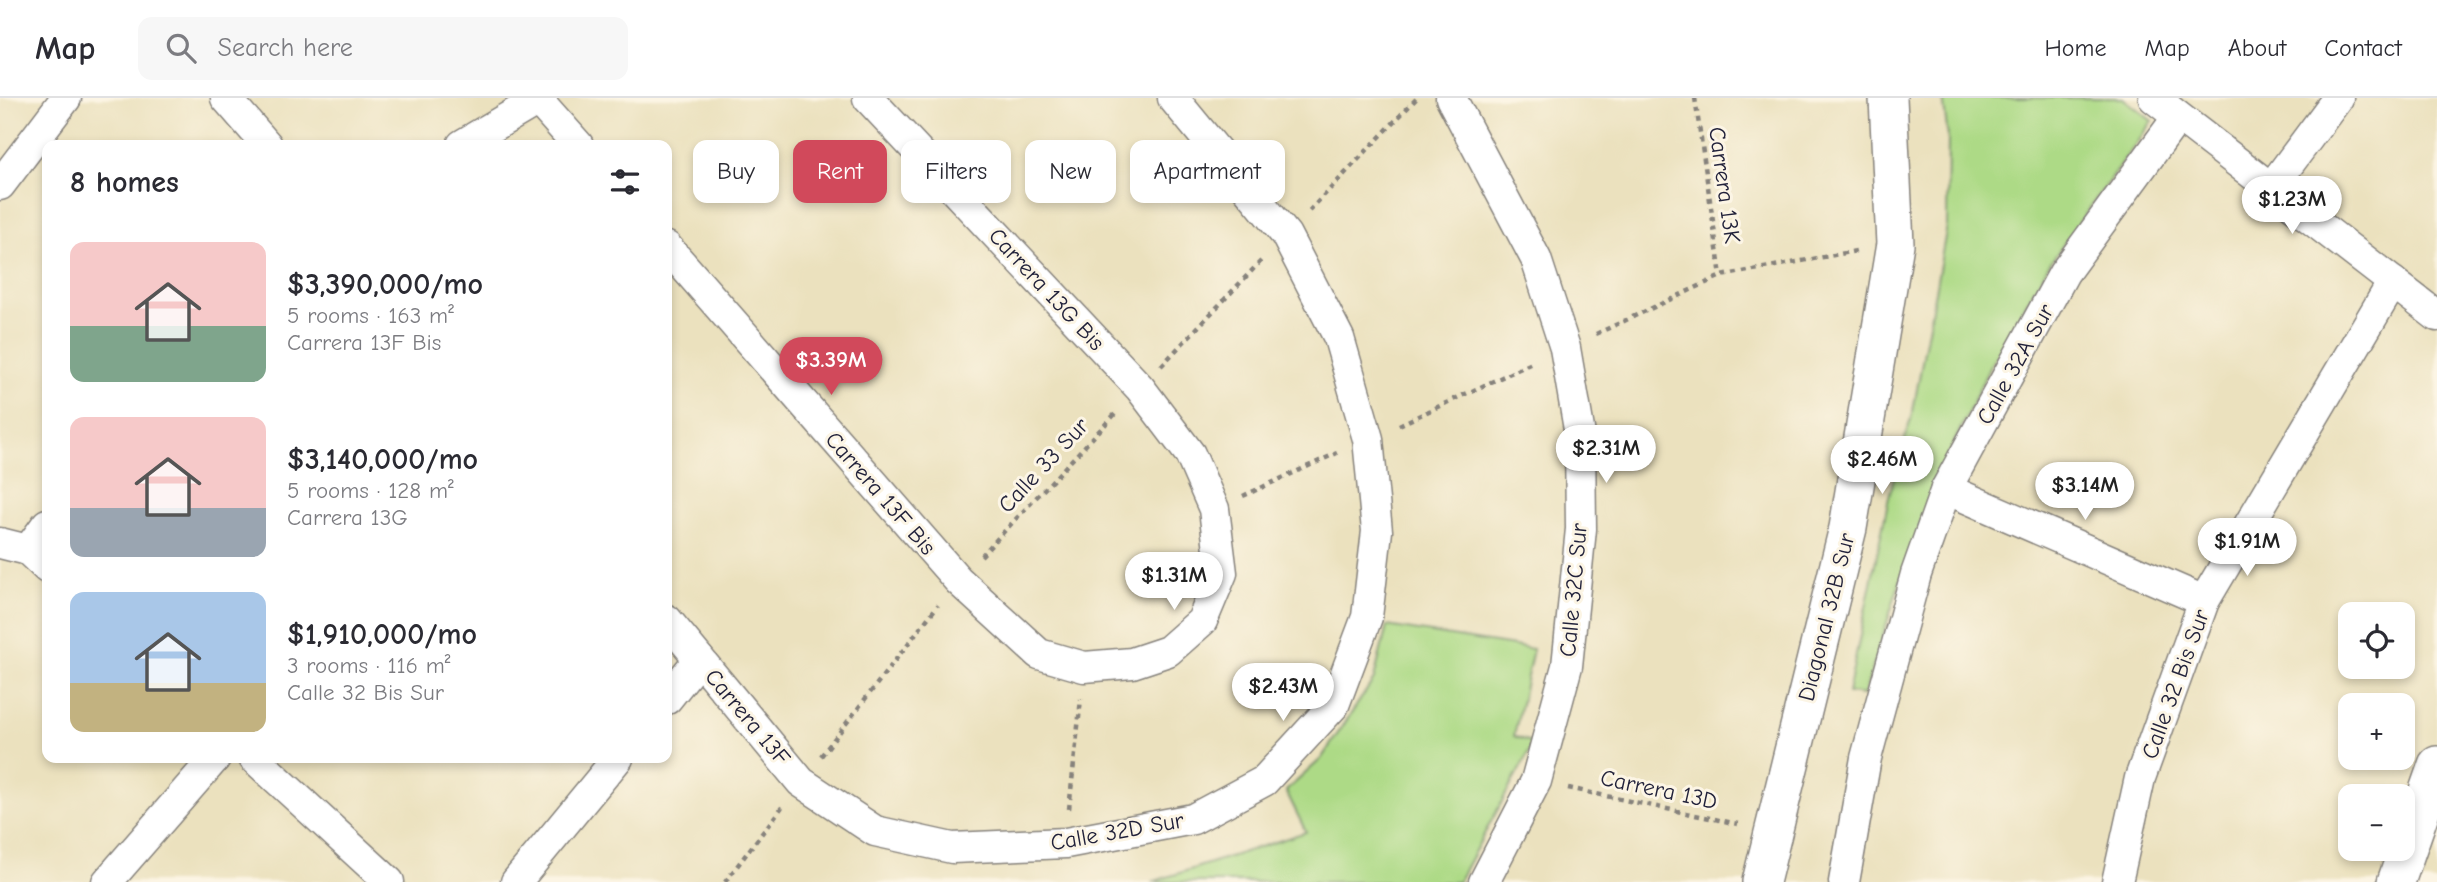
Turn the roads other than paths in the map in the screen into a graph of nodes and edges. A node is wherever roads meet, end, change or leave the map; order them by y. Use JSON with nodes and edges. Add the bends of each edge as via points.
{"nodes":[{"id":1,"x":66,"y":98,"type":"edge"},
{"id":2,"x":868,"y":98,"type":"edge"},
{"id":3,"x":1173,"y":98,"type":"edge"},
{"id":4,"x":1451,"y":98,"type":"edge"},
{"id":5,"x":1888,"y":98,"type":"edge"},
{"id":6,"x":2154,"y":98,"type":"edge"},
{"id":7,"x":2338,"y":98,"type":"edge"},
{"id":8,"x":540,"y":99,"type":"edge"},
{"id":9,"x":238,"y":103,"type":"edge"},
{"id":10,"x":2178,"y":117,"type":"junction"},
{"id":11,"x":264,"y":140,"type":"edge"},
{"id":12,"x":470,"y":140,"type":"edge"},
{"id":13,"x":574,"y":140,"type":"edge"},
{"id":14,"x":0,"y":185,"type":"edge"},
{"id":15,"x":2271,"y":188,"type":"junction"},
{"id":16,"x":672,"y":253,"type":"edge"},
{"id":17,"x":2393,"y":282,"type":"junction"},
{"id":18,"x":2437,"y":316,"type":"edge"},
{"id":19,"x":1946,"y":489,"type":"junction"},
{"id":20,"x":42,"y":531,"type":"edge"},
{"id":21,"x":25,"y":554,"type":"edge"},
{"id":22,"x":2204,"y":601,"type":"junction"},
{"id":23,"x":672,"y":626,"type":"edge"},
{"id":24,"x":699,"y":659,"type":"junction"},
{"id":25,"x":1084,"y":667,"type":"joint"},
{"id":26,"x":672,"y":693,"type":"edge"},
{"id":27,"x":211,"y":763,"type":"edge"},
{"id":28,"x":259,"y":763,"type":"edge"},
{"id":29,"x":614,"y":763,"type":"edge"},
{"id":30,"x":2437,"y":765,"type":"edge"},
{"id":31,"x":801,"y":782,"type":"joint"},
{"id":32,"x":107,"y":882,"type":"edge"},
{"id":33,"x":389,"y":882,"type":"edge"},
{"id":34,"x":516,"y":882,"type":"edge"},
{"id":35,"x":1484,"y":882,"type":"edge"},
{"id":36,"x":1761,"y":882,"type":"edge"},
{"id":37,"x":1844,"y":882,"type":"edge"},
{"id":38,"x":2117,"y":882,"type":"edge"},
{"id":39,"x":2396,"y":882,"type":"edge"}],
"edges":[{"from":1,"to":14,"type":"street"},
{"from":2,"to":25,"type":"street","name":"Carrera 13G Bis","via":[[1140,387],[1190,454],[1214,509],[1222,573],[1202,621],[1168,651],[1132,663]]},
{"from":3,"to":31,"type":"street","name":"Calle 32D Sur","via":[[1286,235],[1339,338],[1368,439],[1377,531],[1367,617],[1334,705],[1264,781],[1193,819],[1066,843],[952,848],[875,831]]},
{"from":4,"to":35,"type":"street","name":"Calle 32C Sur","via":[[1536,259],[1565,348],[1580,435],[1581,529],[1567,666],[1536,781]]},
{"from":5,"to":36,"type":"street","name":"Diagonal 32B Sur","via":[[1895,244],[1848,528]]},
{"from":6,"to":10,"type":"street"},
{"from":7,"to":15,"type":"street"},
{"from":8,"to":12,"type":"street"},
{"from":8,"to":13,"type":"street"},
{"from":9,"to":11,"type":"street"},
{"from":10,"to":15,"type":"street"},
{"from":10,"to":19,"type":"street","name":"Calle 32A Sur","via":[[2064,273]]},
{"from":15,"to":17,"type":"street"},
{"from":16,"to":25,"type":"street","name":"Carrera 13F Bis","via":[[958,580],[1039,654]]},
{"from":17,"to":18,"type":"street"},
{"from":17,"to":22,"type":"street","name":"Calle 32 Bis Sur"},
{"from":19,"to":22,"type":"street"},
{"from":19,"to":37,"type":"street","name":"Calle 32A Sur","via":[[1916,574],[1866,758]]},
{"from":20,"to":21,"type":"street"},
{"from":22,"to":38,"type":"street","name":"Calle 32 Bis Sur","via":[[2140,778]]},
{"from":23,"to":24,"type":"street","name":"Carrera 13F"},
{"from":24,"to":26,"type":"street"},
{"from":24,"to":31,"type":"street","name":"Carrera 13F"},
{"from":27,"to":32,"type":"street"},
{"from":28,"to":33,"type":"street"},
{"from":29,"to":34,"type":"street"},
{"from":30,"to":39,"type":"street"}]}
